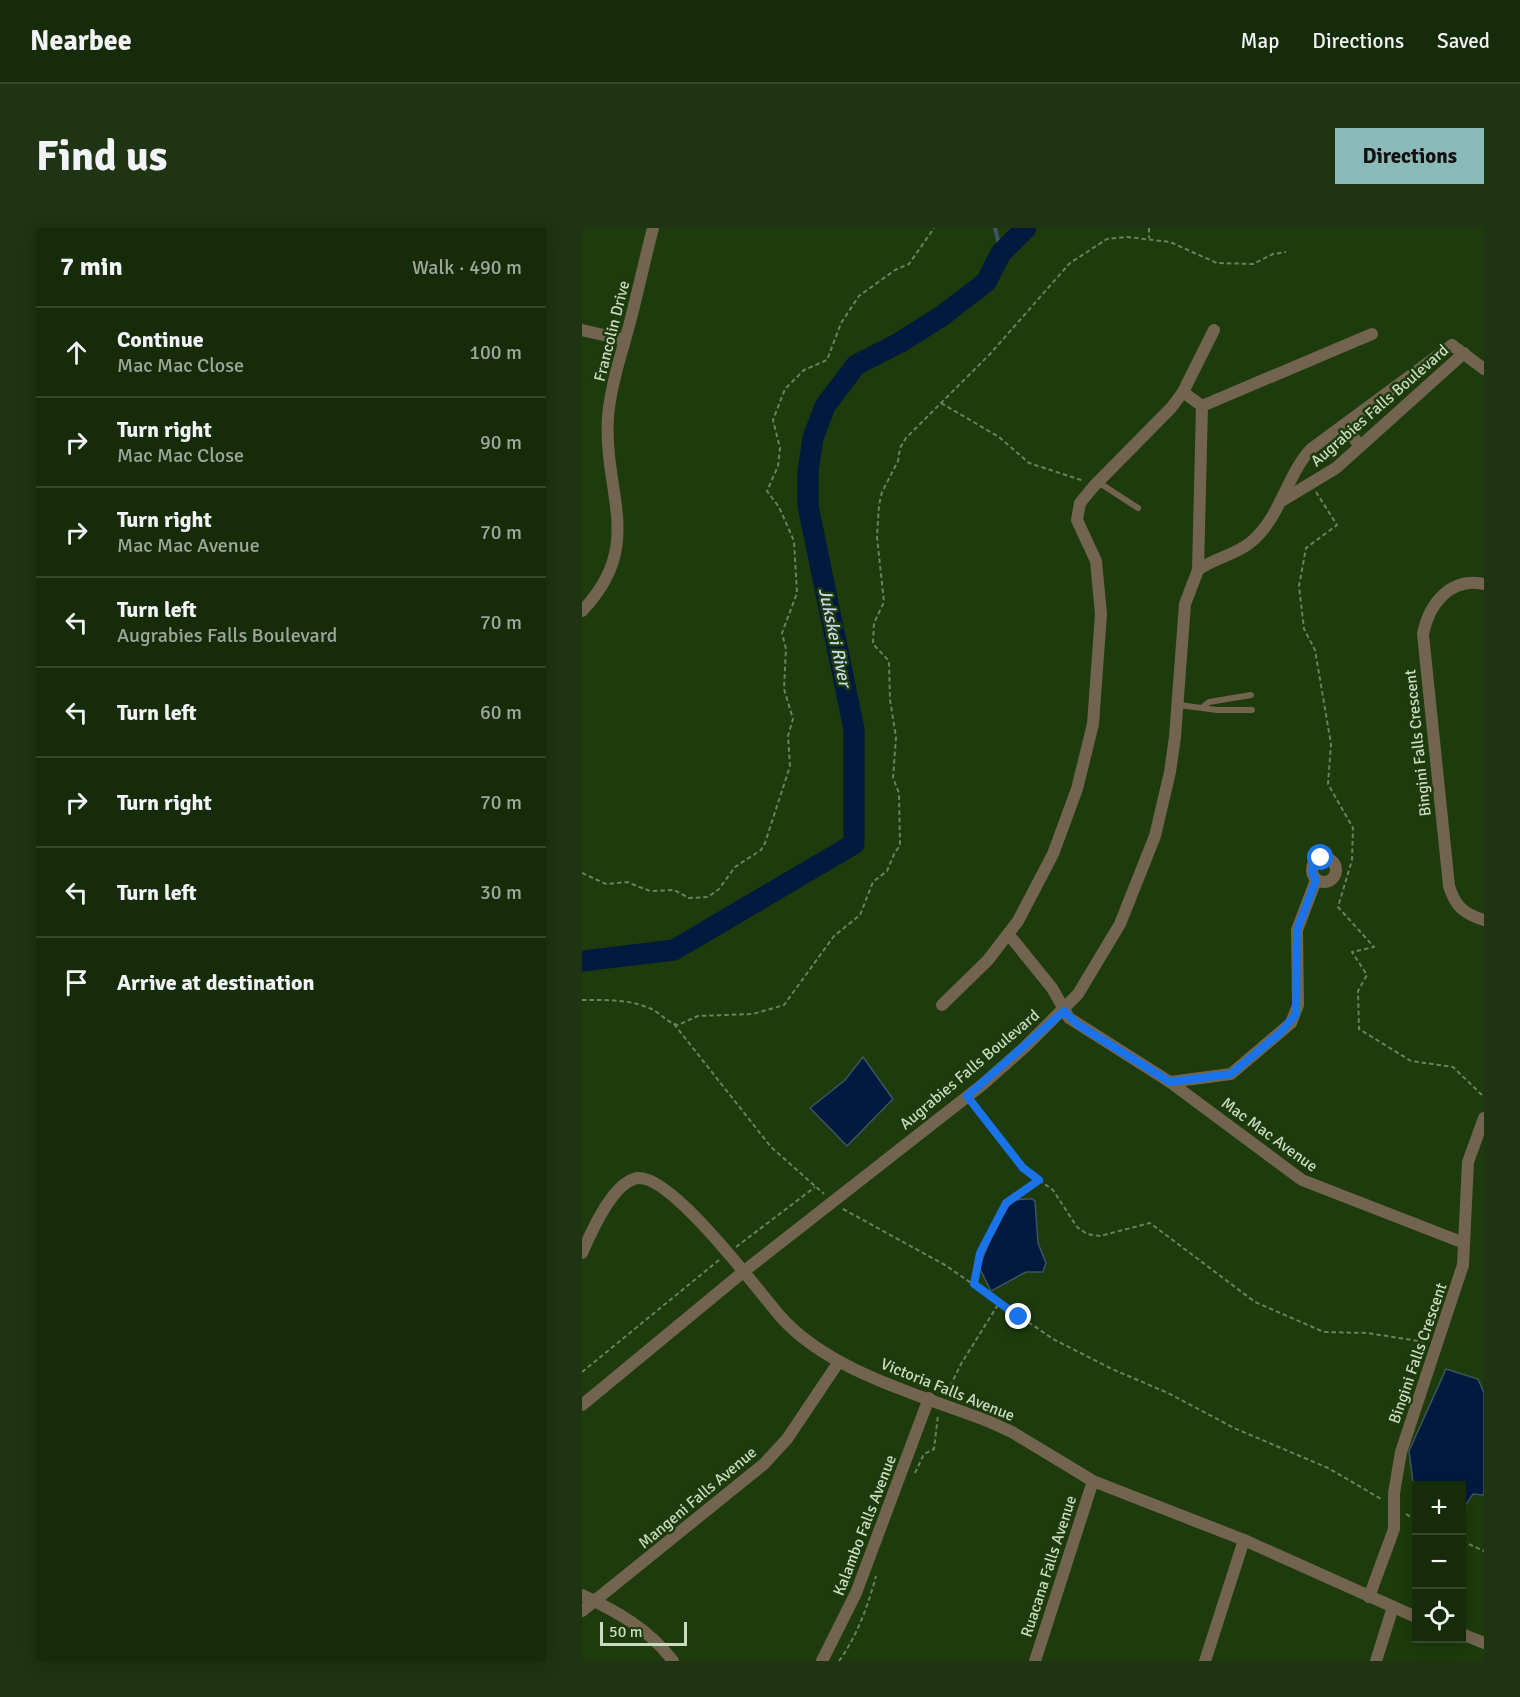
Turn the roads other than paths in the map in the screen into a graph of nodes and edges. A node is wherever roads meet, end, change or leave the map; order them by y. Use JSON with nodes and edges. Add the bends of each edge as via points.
{"nodes":[{"id":1,"x":653,"y":228,"type":"edge"},
{"id":2,"x":582,"y":330,"type":"edge"},
{"id":3,"x":1214,"y":330,"type":"dead end"},
{"id":4,"x":1372,"y":334,"type":"dead end"},
{"id":5,"x":625,"y":340,"type":"junction"},
{"id":6,"x":1464,"y":352,"type":"junction"},
{"id":7,"x":1484,"y":369,"type":"edge"},
{"id":8,"x":1184,"y":392,"type":"junction"},
{"id":9,"x":1202,"y":406,"type":"junction"},
{"id":10,"x":1344,"y":425,"type":"junction"},
{"id":11,"x":1360,"y":446,"type":"junction"},
{"id":12,"x":1096,"y":484,"type":"junction"},
{"id":13,"x":1283,"y":500,"type":"junction"},
{"id":14,"x":1138,"y":508,"type":"dead end"},
{"id":15,"x":1198,"y":570,"type":"junction"},
{"id":16,"x":1484,"y":584,"type":"edge"},
{"id":17,"x":582,"y":611,"type":"edge"},
{"id":18,"x":1251,"y":695,"type":"dead end"},
{"id":19,"x":1179,"y":705,"type":"junction"},
{"id":20,"x":1204,"y":706,"type":"junction"},
{"id":21,"x":1252,"y":710,"type":"dead end"},
{"id":22,"x":1316,"y":880,"type":"dead end"},
{"id":23,"x":1484,"y":920,"type":"edge"},
{"id":24,"x":1009,"y":935,"type":"junction"},
{"id":25,"x":942,"y":1005,"type":"dead end"},
{"id":26,"x":1064,"y":1011,"type":"junction"},
{"id":27,"x":1170,"y":1082,"type":"junction"},
{"id":28,"x":1484,"y":1118,"type":"edge"},
{"id":29,"x":1464,"y":1243,"type":"junction"},
{"id":30,"x":582,"y":1253,"type":"edge"},
{"id":31,"x":743,"y":1272,"type":"junction"},
{"id":32,"x":838,"y":1363,"type":"junction"},
{"id":33,"x":929,"y":1398,"type":"junction"},
{"id":34,"x":582,"y":1405,"type":"edge"},
{"id":35,"x":1093,"y":1481,"type":"junction"},
{"id":36,"x":1244,"y":1540,"type":"junction"},
{"id":37,"x":582,"y":1595,"type":"edge"},
{"id":38,"x":1369,"y":1597,"type":"junction"},
{"id":39,"x":595,"y":1601,"type":"junction"},
{"id":40,"x":1393,"y":1608,"type":"junction"},
{"id":41,"x":582,"y":1611,"type":"edge"},
{"id":42,"x":1412,"y":1615,"type":"edge"},
{"id":43,"x":1466,"y":1636,"type":"edge"},
{"id":44,"x":1484,"y":1643,"type":"edge"},
{"id":45,"x":673,"y":1661,"type":"edge"},
{"id":46,"x":822,"y":1661,"type":"edge"},
{"id":47,"x":1035,"y":1661,"type":"edge"},
{"id":48,"x":1205,"y":1661,"type":"edge"},
{"id":49,"x":1376,"y":1661,"type":"edge"}],
"edges":[{"from":1,"to":5,"type":"street","name":"Francolin Drive"},
{"from":2,"to":5,"type":"street"},
{"from":3,"to":8,"type":"street"},
{"from":4,"to":9,"type":"street"},
{"from":5,"to":17,"type":"street","name":"Francolin Drive","via":[[608,414],[609,466],[619,536],[616,555],[603,585]]},
{"from":6,"to":7,"type":"street"},
{"from":6,"to":10,"type":"street","name":"Augrabies Falls Boulevard","via":[[1452,345]]},
{"from":6,"to":11,"type":"street","name":"Augrabies Falls Boulevard"},
{"from":8,"to":9,"type":"street"},
{"from":8,"to":12,"type":"street","via":[[1156,426]]},
{"from":9,"to":15,"type":"street"},
{"from":10,"to":11,"type":"street"},
{"from":10,"to":13,"type":"street","name":"Augrabies Falls Boulevard","via":[[1299,462]]},
{"from":11,"to":13,"type":"street","name":"Augrabies Falls Boulevard","via":[[1336,468]]},
{"from":12,"to":14,"type":"lane"},
{"from":12,"to":24,"type":"street","via":[[1084,495],[1077,512],[1099,579],[1100,644],[1093,724],[1061,836]]},
{"from":13,"to":15,"type":"street","name":"Augrabies Falls Boulevard","via":[[1251,542]]},
{"from":15,"to":19,"type":"street","name":"Augrabies Falls Boulevard","via":[[1185,604]]},
{"from":16,"to":23,"type":"street","name":"Bingini Falls Crescent","via":[[1460,584],[1446,592],[1434,603],[1423,634],[1449,886],[1457,906]]},
{"from":18,"to":20,"type":"lane"},
{"from":19,"to":20,"type":"lane"},
{"from":19,"to":26,"type":"street","name":"Augrabies Falls Boulevard","via":[[1170,772],[1146,864],[1105,952]]},
{"from":20,"to":21,"type":"lane"},
{"from":22,"to":27,"type":"street","via":[[1297,930],[1298,1005],[1291,1023],[1231,1074]]},
{"from":24,"to":25,"type":"street"},
{"from":24,"to":26,"type":"street","name":"Mac Mac Avenue","via":[[1053,988]]},
{"from":26,"to":27,"type":"street","name":"Mac Mac Avenue","via":[[1077,1024]]},
{"from":26,"to":31,"type":"street","name":"Augrabies Falls Boulevard","via":[[967,1096]]},
{"from":27,"to":29,"type":"street","name":"Mac Mac Avenue","via":[[1302,1180]]},
{"from":28,"to":29,"type":"street","name":"Bingini Falls Crescent","via":[[1468,1162]]},
{"from":29,"to":38,"type":"street","name":"Bingini Falls Crescent","via":[[1459,1282],[1401,1452],[1394,1493],[1394,1529]]},
{"from":30,"to":31,"type":"street","name":"Victoria Falls Avenue","via":[[615,1194],[637,1178],[658,1183],[669,1191]]},
{"from":31,"to":32,"type":"street","name":"Victoria Falls Avenue","via":[[782,1318]]},
{"from":31,"to":34,"type":"street","name":"Augrabies Falls Boulevard"},
{"from":32,"to":33,"type":"street","name":"Victoria Falls Avenue"},
{"from":32,"to":39,"type":"street","name":"Mangeni Falls Avenue","via":[[787,1439],[764,1464]]},
{"from":33,"to":35,"type":"street","name":"Victoria Falls Avenue","via":[[1012,1432]]},
{"from":33,"to":46,"type":"street","name":"Kalambo Falls Avenue","via":[[856,1593]]},
{"from":35,"to":36,"type":"street","name":"Victoria Falls Avenue"},
{"from":35,"to":47,"type":"street","name":"Ruacana Falls Avenue"},
{"from":36,"to":38,"type":"street","name":"Victoria Falls Avenue"},
{"from":36,"to":48,"type":"street"},
{"from":37,"to":39,"type":"street"},
{"from":38,"to":40,"type":"street","name":"Victoria Falls Avenue"},
{"from":39,"to":41,"type":"street","name":"Mangeni Falls Avenue"},
{"from":39,"to":45,"type":"street","via":[[635,1622],[657,1640]]},
{"from":40,"to":42,"type":"street","name":"Victoria Falls Avenue"},
{"from":40,"to":49,"type":"street"},
{"from":43,"to":44,"type":"street"}]}
